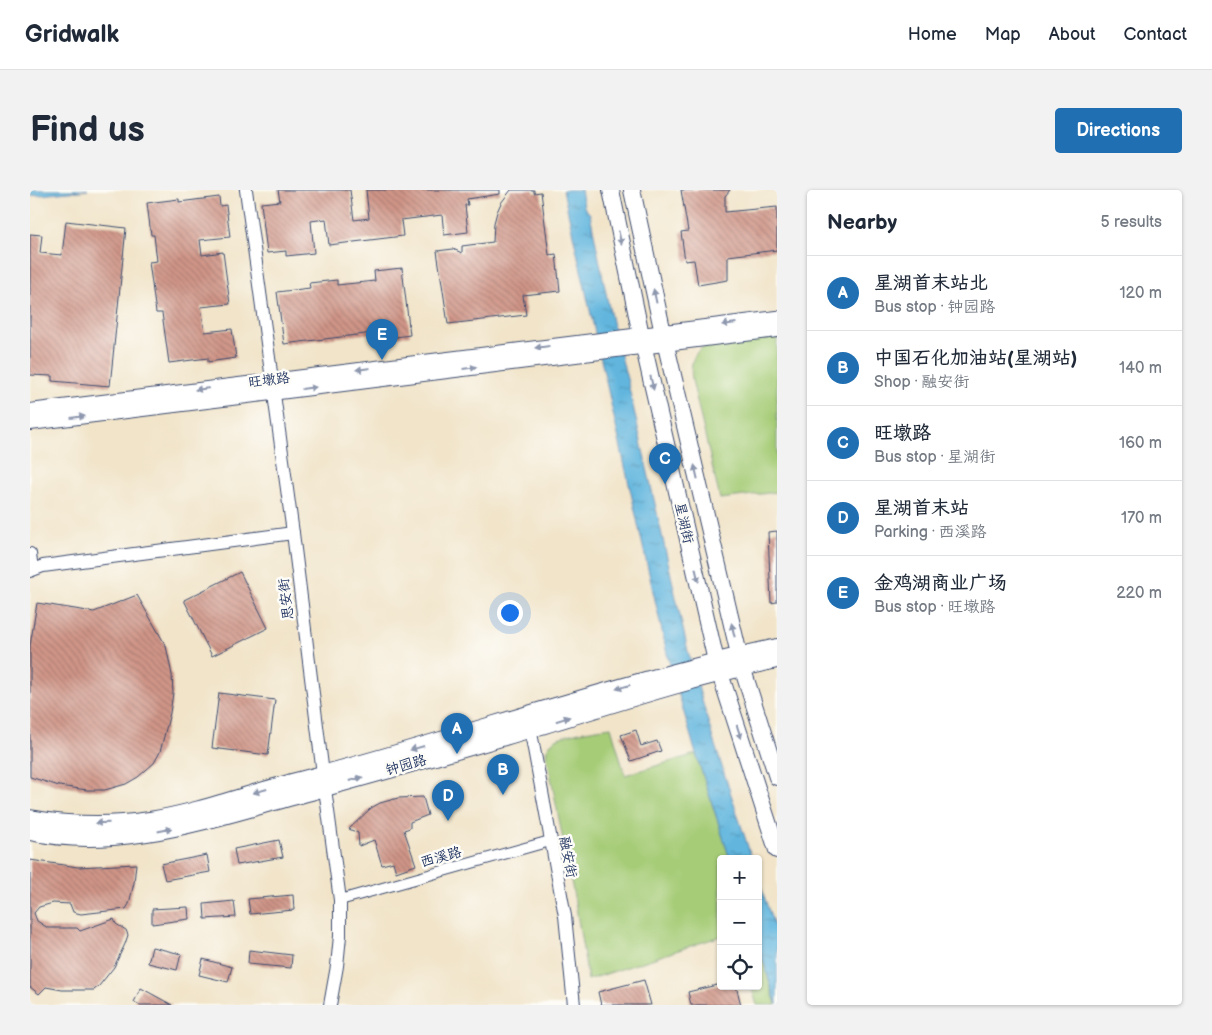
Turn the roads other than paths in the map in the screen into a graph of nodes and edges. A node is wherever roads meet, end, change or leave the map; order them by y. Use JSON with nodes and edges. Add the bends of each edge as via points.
{"nodes":[{"id":1,"x":246,"y":190,"type":"edge"},
{"id":2,"x":611,"y":190,"type":"edge"},
{"id":3,"x":632,"y":190,"type":"edge"},
{"id":4,"x":777,"y":318,"type":"edge"},
{"id":5,"x":777,"y":330,"type":"edge"},
{"id":6,"x":665,"y":338,"type":"junction"},
{"id":7,"x":642,"y":341,"type":"junction"},
{"id":8,"x":273,"y":386,"type":"junction"},
{"id":9,"x":30,"y":411,"type":"edge"},
{"id":10,"x":30,"y":423,"type":"edge"},
{"id":11,"x":293,"y":533,"type":"junction"},
{"id":12,"x":30,"y":554,"type":"edge"},
{"id":13,"x":31,"y":570,"type":"edge"},
{"id":14,"x":777,"y":647,"type":"edge"},
{"id":15,"x":777,"y":660,"type":"edge"},
{"id":16,"x":740,"y":661,"type":"junction"},
{"id":17,"x":718,"y":667,"type":"junction"},
{"id":18,"x":529,"y":722,"type":"junction"},
{"id":19,"x":777,"y":777,"type":"edge"},
{"id":20,"x":324,"y":781,"type":"junction"},
{"id":21,"x":30,"y":818,"type":"edge"},
{"id":22,"x":30,"y":832,"type":"edge"},
{"id":23,"x":550,"y":841,"type":"junction"},
{"id":24,"x":777,"y":850,"type":"edge"},
{"id":25,"x":340,"y":900,"type":"junction"},
{"id":26,"x":330,"y":1005,"type":"edge"},
{"id":27,"x":574,"y":1005,"type":"edge"}],
"edges":[{"from":1,"to":8,"type":"street","name":"思安街"},
{"from":2,"to":7,"type":"main road","name":"星湖街","one_way":true},
{"from":6,"to":3,"type":"main road","name":"星湖街","one_way":true},
{"from":4,"to":6,"type":"main road","name":"旺墩路","one_way":true},
{"from":5,"to":6,"type":"main road","name":"旺墩路"},
{"from":6,"to":7,"type":"main road","name":"旺墩路"},
{"from":16,"to":6,"type":"main road","name":"星湖街","one_way":true},
{"from":7,"to":8,"type":"main road","name":"旺墩路"},
{"from":7,"to":17,"type":"main road","name":"星湖街","one_way":true},
{"from":8,"to":9,"type":"main road","name":"旺墩路","one_way":true},
{"from":10,"to":8,"type":"main road","name":"旺墩路","one_way":true},
{"from":8,"to":11,"type":"street","name":"思安街"},
{"from":11,"to":13,"type":"street"},
{"from":11,"to":20,"type":"street","name":"思安街"},
{"from":12,"to":13,"type":"street"},
{"from":14,"to":16,"type":"main road","name":"钟园路"},
{"from":15,"to":16,"type":"main road","name":"钟园路"},
{"from":16,"to":17,"type":"main road","name":"钟园路"},
{"from":16,"to":19,"type":"main road","name":"星湖街"},
{"from":17,"to":18,"type":"main road","name":"钟园路"},
{"from":17,"to":24,"type":"main road","name":"星湖街","one_way":true},
{"from":18,"to":20,"type":"main road","name":"钟园路"},
{"from":18,"to":23,"type":"street","name":"融安街"},
{"from":20,"to":21,"type":"main road","name":"钟园路","one_way":true,"via":[[151,820],[84,824]]},
{"from":22,"to":20,"type":"main road","name":"钟园路","one_way":true,"via":[[74,838],[154,832],[181,827]]},
{"from":20,"to":25,"type":"street","name":"思安街"},
{"from":23,"to":25,"type":"street","name":"西溪路"},
{"from":23,"to":27,"type":"street","name":"融安街","via":[[565,916]]},
{"from":25,"to":26,"type":"street","name":"思安街","via":[[340,936]]}]}
